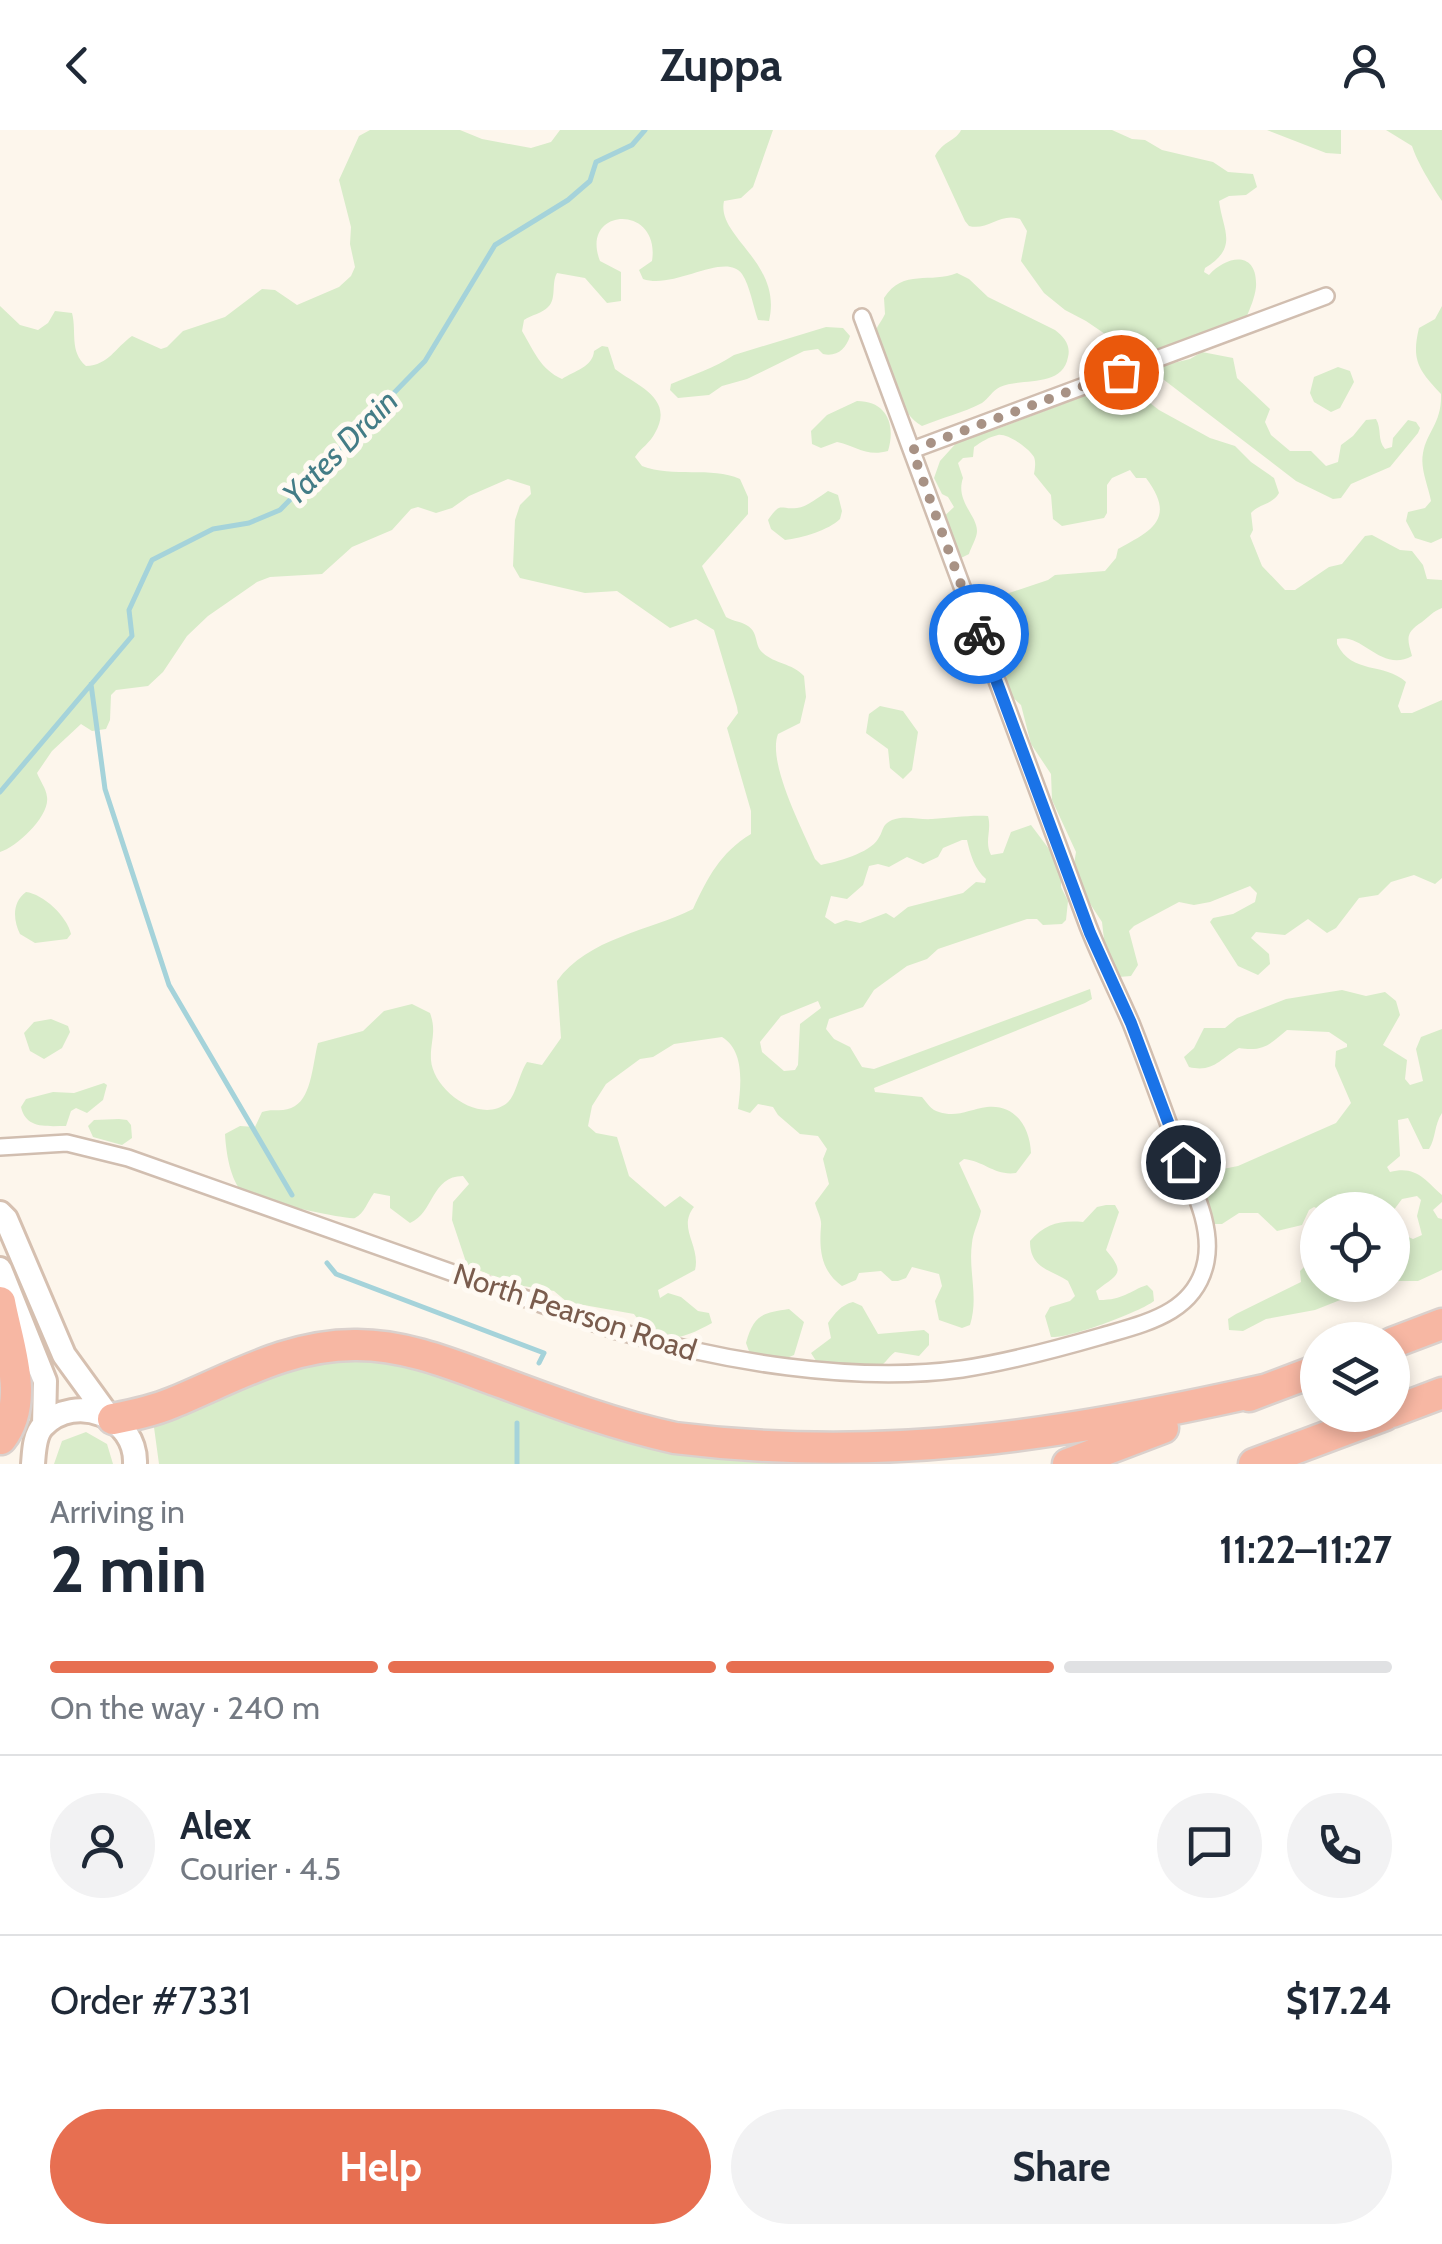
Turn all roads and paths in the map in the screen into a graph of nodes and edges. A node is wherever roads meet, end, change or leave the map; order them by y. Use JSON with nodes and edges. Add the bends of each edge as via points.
{"nodes":[{"id":1,"x":1326,"y":296,"type":"dead end"},
{"id":2,"x":862,"y":317,"type":"dead end"},
{"id":3,"x":912,"y":450,"type":"junction"},
{"id":4,"x":0,"y":1147,"type":"edge"},
{"id":5,"x":0,"y":1213,"type":"edge"},
{"id":6,"x":0,"y":1269,"type":"edge"},
{"id":7,"x":0,"y":1302,"type":"edge"},
{"id":8,"x":1442,"y":1324,"type":"edge"},
{"id":9,"x":1410,"y":1336,"type":"edge"},
{"id":10,"x":1300,"y":1377,"type":"edge"},
{"id":11,"x":1264,"y":1390,"type":"junction"},
{"id":12,"x":1442,"y":1394,"type":"edge"},
{"id":13,"x":1410,"y":1406,"type":"edge"},
{"id":14,"x":111,"y":1418,"type":"junction"},
{"id":15,"x":42,"y":1428,"type":"junction"},
{"id":16,"x":1339,"y":1432,"type":"edge"},
{"id":17,"x":0,"y":1440,"type":"edge"},
{"id":18,"x":33,"y":1464,"type":"edge"},
{"id":19,"x":135,"y":1464,"type":"edge"},
{"id":20,"x":1068,"y":1464,"type":"edge"},
{"id":21,"x":1254,"y":1464,"type":"edge"}],
"edges":[{"from":1,"to":3,"type":"street"},
{"from":2,"to":3,"type":"street","name":"North Pearson Road"},
{"from":3,"to":4,"type":"street","name":"North Pearson Road","via":[[1203,1218],[1207,1259],[1187,1300],[1163,1318],[961,1369],[886,1373],[763,1364],[616,1330],[128,1158],[67,1142]]},
{"from":5,"to":14,"type":"main road","via":[[64,1356]]},
{"from":6,"to":15,"type":"main road","via":[[41,1368]]},
{"from":7,"to":17,"type":"highway","via":[[16,1390],[14,1417]]},
{"from":8,"to":9,"type":"highway"},
{"from":10,"to":11,"type":"highway"},
{"from":11,"to":14,"type":"highway","via":[[1008,1446],[835,1460],[677,1439],[430,1358],[356,1345],[280,1356],[167,1405]]},
{"from":11,"to":20,"type":"highway"},
{"from":12,"to":13,"type":"highway"},
{"from":14,"to":15,"type":"main road","via":[[76,1411]]},
{"from":14,"to":19,"type":"main road","via":[[132,1442]]},
{"from":15,"to":17,"type":"highway"},
{"from":15,"to":18,"type":"main road"},
{"from":16,"to":21,"type":"highway"}]}
